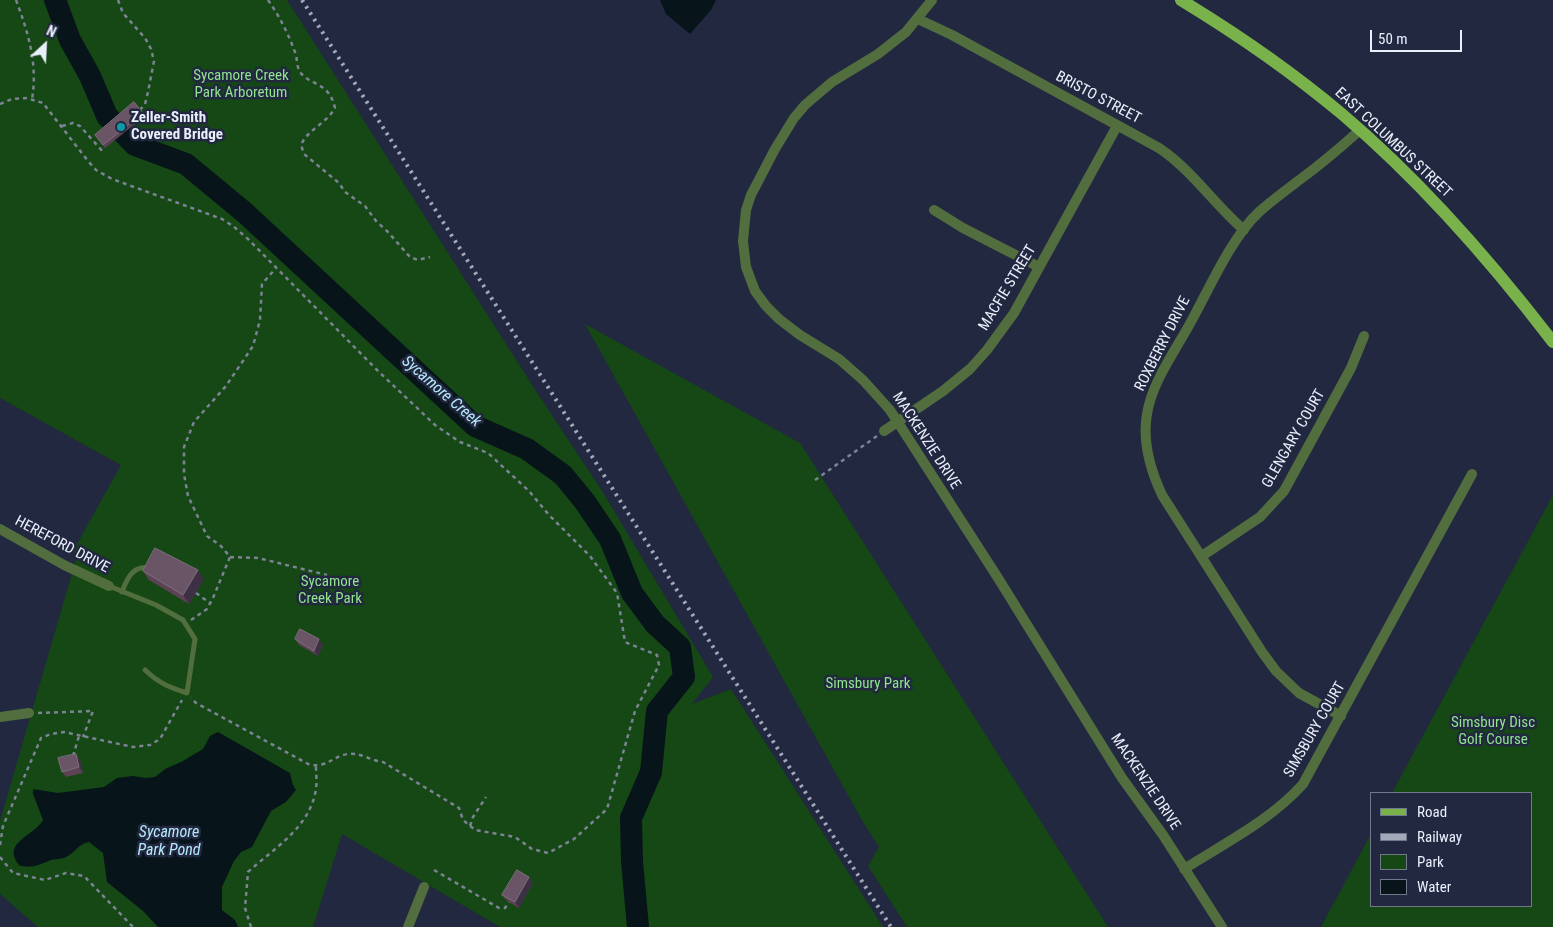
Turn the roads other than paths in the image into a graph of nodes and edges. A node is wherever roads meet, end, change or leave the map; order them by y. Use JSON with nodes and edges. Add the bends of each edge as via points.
{"nodes":[{"id":1,"x":932,"y":0,"type":"edge"},
{"id":2,"x":1181,"y":0,"type":"edge"},
{"id":3,"x":918,"y":19,"type":"junction"},
{"id":4,"x":1117,"y":126,"type":"junction"},
{"id":5,"x":1360,"y":130,"type":"junction"},
{"id":6,"x":934,"y":210,"type":"dead end"},
{"id":7,"x":1244,"y":230,"type":"junction"},
{"id":8,"x":1039,"y":267,"type":"junction"},
{"id":9,"x":1364,"y":336,"type":"dead end"},
{"id":10,"x":1553,"y":342,"type":"edge"},
{"id":11,"x":898,"y":422,"type":"junction"},
{"id":12,"x":884,"y":431,"type":"road end"},
{"id":13,"x":1472,"y":474,"type":"dead end"},
{"id":14,"x":0,"y":530,"type":"edge"},
{"id":15,"x":1202,"y":556,"type":"junction"},
{"id":16,"x":154,"y":570,"type":"edge"},
{"id":17,"x":109,"y":586,"type":"joint"},
{"id":18,"x":122,"y":592,"type":"junction"},
{"id":19,"x":144,"y":670,"type":"dead end"},
{"id":20,"x":29,"y":713,"type":"road end"},
{"id":21,"x":1341,"y":716,"type":"junction"},
{"id":22,"x":0,"y":717,"type":"edge"},
{"id":23,"x":1184,"y":869,"type":"junction"},
{"id":24,"x":424,"y":887,"type":"dead end"},
{"id":25,"x":408,"y":927,"type":"edge"},
{"id":26,"x":1222,"y":927,"type":"edge"}],
"edges":[{"from":1,"to":3,"type":"street","name":"MACKENZIE DRIVE"},
{"from":2,"to":5,"type":"main road","name":"EAST COLUMBUS STREET","via":[[1279,65]]},
{"from":3,"to":4,"type":"street","name":"BRISTO STREET"},
{"from":3,"to":11,"type":"street","name":"MACKENZIE DRIVE","via":[[892,43],[818,93],[794,118],[751,195],[743,225],[746,266],[755,291],[766,306],[778,319],[839,359],[863,380]]},
{"from":4,"to":7,"type":"street","name":"BRISTO STREET","via":[[1173,157]]},
{"from":4,"to":8,"type":"street","name":"MACFIE STREET"},
{"from":5,"to":7,"type":"street","name":"ROXBERRY DRIVE","via":[[1259,212]]},
{"from":5,"to":10,"type":"main road","name":"EAST COLUMBUS STREET","via":[[1472,242]]},
{"from":6,"to":8,"type":"street"},
{"from":7,"to":15,"type":"street","name":"ROXBERRY DRIVE","via":[[1159,379],[1147,412],[1147,449],[1157,484]]},
{"from":8,"to":11,"type":"street","name":"MACFIE STREET","via":[[1004,328],[982,356],[943,391]]},
{"from":9,"to":15,"type":"street","name":"GLENGARY COURT","via":[[1351,368],[1284,491],[1260,517]]},
{"from":11,"to":12,"type":"street","name":"MACFIE STREET"},
{"from":11,"to":23,"type":"street","name":"MACKENZIE DRIVE","via":[[1122,778]]},
{"from":13,"to":21,"type":"street","name":"SIMSBURY COURT"},
{"from":14,"to":17,"type":"street","name":"HEREFORD DRIVE"},
{"from":15,"to":21,"type":"street","name":"ROXBERRY DRIVE","via":[[1276,671],[1299,693]]},
{"from":16,"to":18,"type":"lane","via":[[140,568],[133,571]]},
{"from":17,"to":18,"type":"lane"},
{"from":18,"to":19,"type":"lane","via":[[183,620],[195,638],[187,693],[162,684]]},
{"from":20,"to":22,"type":"street"},
{"from":21,"to":23,"type":"street","name":"SIMSBURY COURT","via":[[1307,777],[1289,799]]},
{"from":23,"to":26,"type":"street","name":"MACKENZIE DRIVE"},
{"from":24,"to":25,"type":"street"}]}
